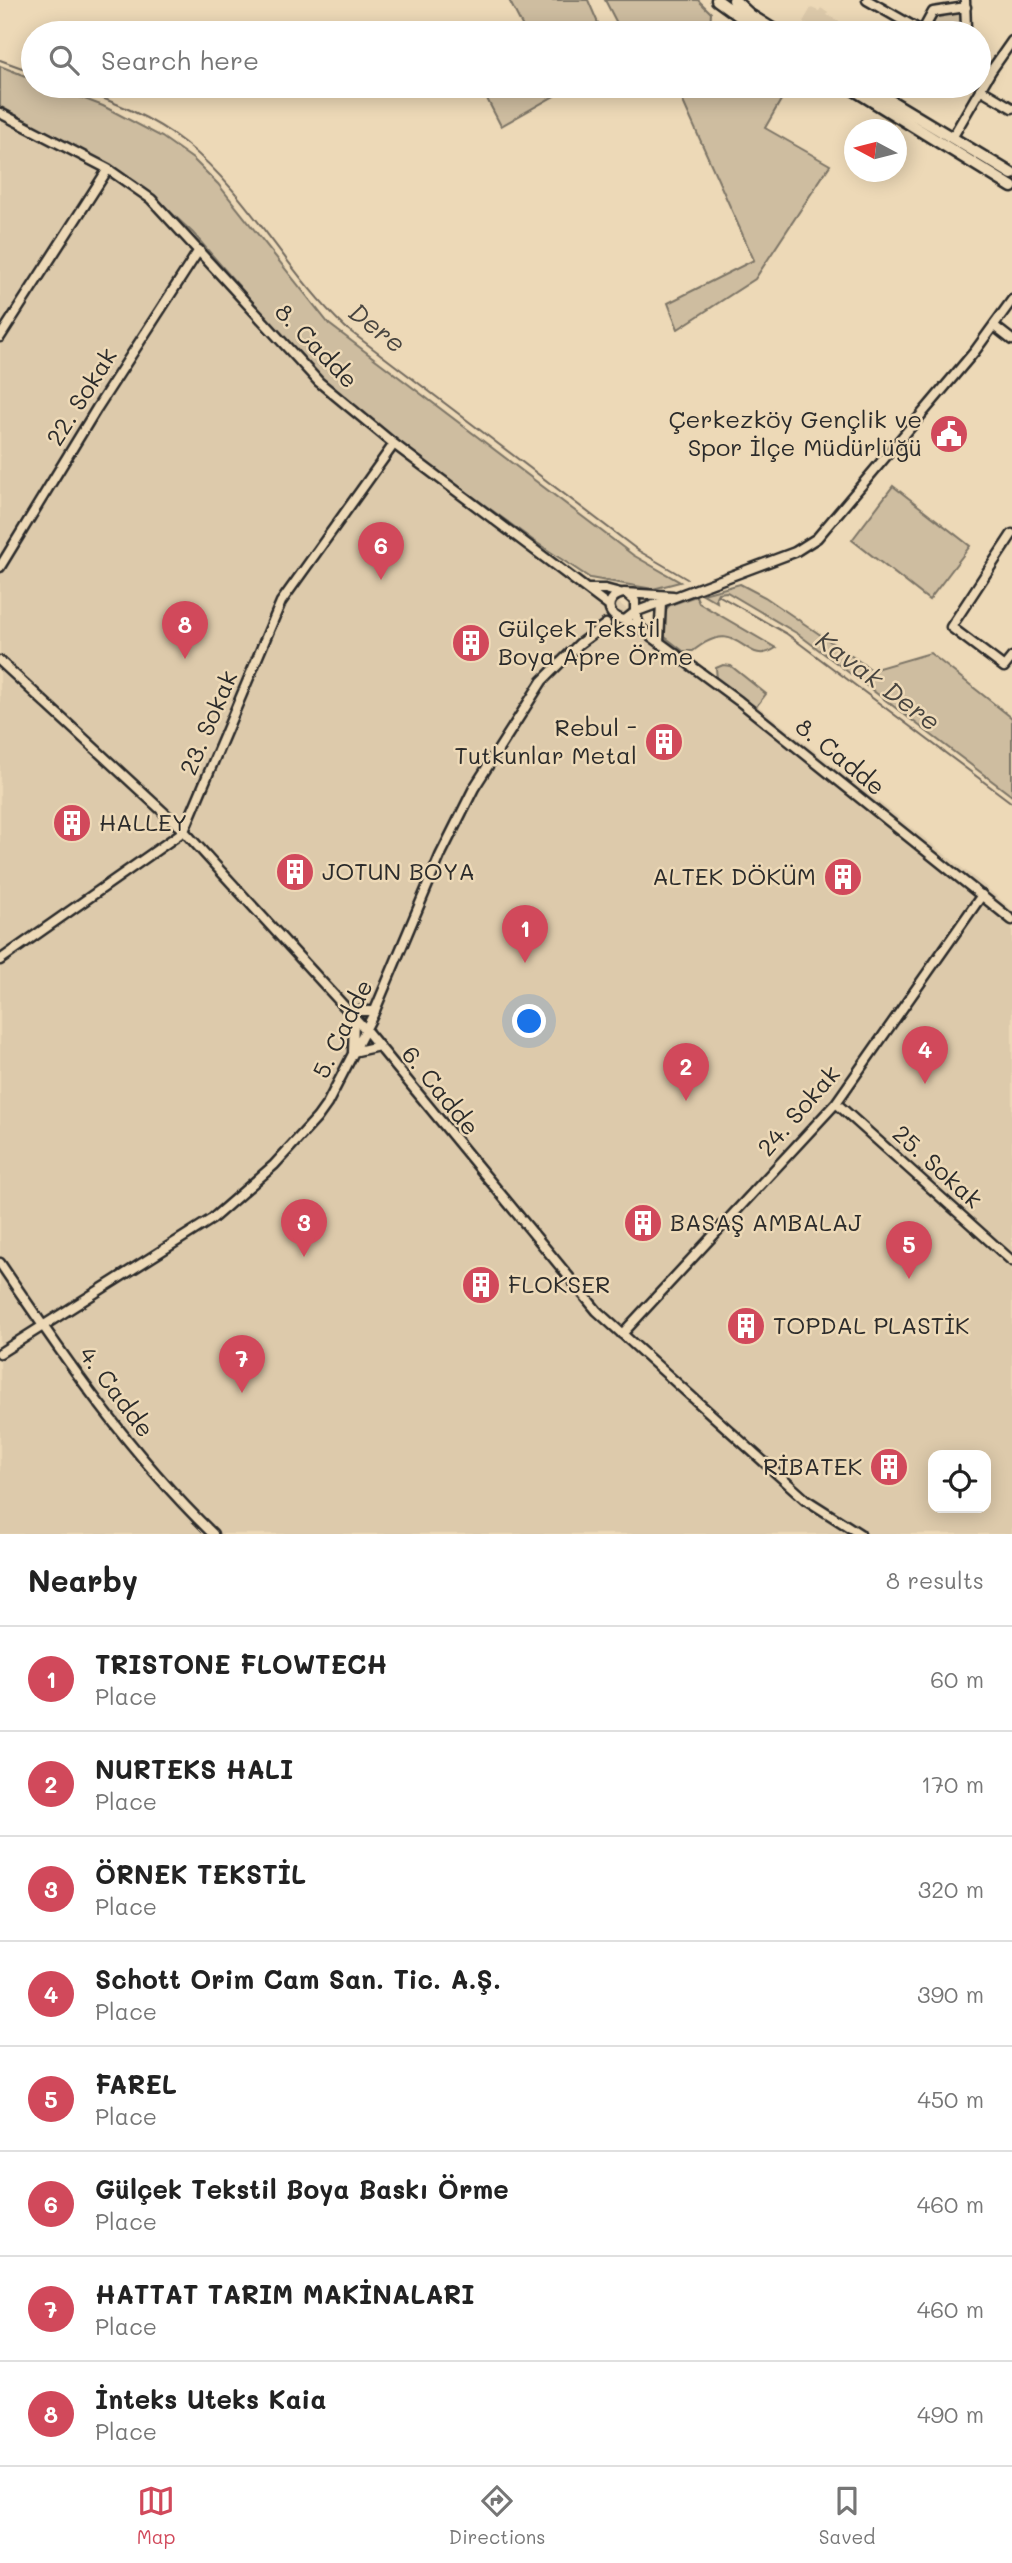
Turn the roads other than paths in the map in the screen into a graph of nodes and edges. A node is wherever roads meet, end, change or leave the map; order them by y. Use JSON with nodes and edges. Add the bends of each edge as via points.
{"nodes":[{"id":1,"x":717,"y":0,"type":"edge"},
{"id":2,"x":867,"y":0,"type":"edge"},
{"id":3,"x":731,"y":3,"type":"edge"},
{"id":4,"x":966,"y":4,"type":"edge"},
{"id":5,"x":750,"y":21,"type":"edge"},
{"id":6,"x":760,"y":21,"type":"edge"},
{"id":7,"x":904,"y":21,"type":"edge"},
{"id":8,"x":928,"y":21,"type":"edge"},
{"id":9,"x":1012,"y":41,"type":"edge"},
{"id":10,"x":991,"y":71,"type":"edge"},
{"id":11,"x":991,"y":96,"type":"edge"},
{"id":12,"x":867,"y":98,"type":"edge"},
{"id":13,"x":886,"y":98,"type":"edge"},
{"id":14,"x":975,"y":98,"type":"edge"},
{"id":15,"x":1012,"y":108,"type":"edge"},
{"id":16,"x":1,"y":117,"type":"edge"},
{"id":17,"x":952,"y":138,"type":"junction"},
{"id":18,"x":108,"y":169,"type":"junction"},
{"id":19,"x":1012,"y":174,"type":"edge"},
{"id":20,"x":1012,"y":187,"type":"edge"},
{"id":21,"x":200,"y":250,"type":"junction"},
{"id":22,"x":1012,"y":300,"type":"edge"},
{"id":23,"x":994,"y":326,"type":"junction"},
{"id":24,"x":0,"y":337,"type":"edge"},
{"id":25,"x":1012,"y":340,"type":"edge"},
{"id":26,"x":394,"y":444,"type":"junction"},
{"id":27,"x":1012,"y":534,"type":"edge"},
{"id":28,"x":0,"y":567,"type":"edge"},
{"id":29,"x":587,"y":589,"type":"junction"},
{"id":30,"x":624,"y":593,"type":"junction"},
{"id":31,"x":679,"y":596,"type":"junction"},
{"id":32,"x":661,"y":604,"type":"junction"},
{"id":33,"x":610,"y":610,"type":"junction"},
{"id":34,"x":635,"y":612,"type":"junction"},
{"id":35,"x":623,"y":620,"type":"junction"},
{"id":36,"x":606,"y":624,"type":"junction"},
{"id":37,"x":640,"y":628,"type":"junction"},
{"id":38,"x":659,"y":642,"type":"junction"},
{"id":39,"x":1012,"y":657,"type":"edge"},
{"id":40,"x":0,"y":661,"type":"edge"},
{"id":41,"x":184,"y":831,"type":"junction"},
{"id":42,"x":982,"y":895,"type":"junction"},
{"id":43,"x":1012,"y":920,"type":"edge"},
{"id":44,"x":0,"y":960,"type":"edge"},
{"id":45,"x":375,"y":1011,"type":"junction"},
{"id":46,"x":351,"y":1014,"type":"junction"},
{"id":47,"x":365,"y":1029,"type":"junction"},
{"id":48,"x":379,"y":1046,"type":"junction"},
{"id":49,"x":352,"y":1052,"type":"junction"},
{"id":50,"x":836,"y":1103,"type":"junction"},
{"id":51,"x":1012,"y":1261,"type":"edge"},
{"id":52,"x":0,"y":1263,"type":"edge"},
{"id":53,"x":42,"y":1325,"type":"junction"},
{"id":54,"x":622,"y":1334,"type":"junction"},
{"id":55,"x":0,"y":1353,"type":"edge"},
{"id":56,"x":213,"y":1534,"type":"edge"},
{"id":57,"x":860,"y":1534,"type":"edge"}],
"edges":[{"from":1,"to":3,"type":"main road"},
{"from":2,"to":7,"type":"street"},
{"from":3,"to":5,"type":"main road"},
{"from":3,"to":6,"type":"main road"},
{"from":4,"to":8,"type":"street","via":[[933,12]]},
{"from":9,"to":10,"type":"street"},
{"from":11,"to":15,"type":"street"},
{"from":12,"to":20,"type":"main road"},
{"from":13,"to":17,"type":"main road"},
{"from":14,"to":17,"type":"street"},
{"from":16,"to":18,"type":"street","name":"8. Cadde"},
{"from":17,"to":19,"type":"main road"},
{"from":18,"to":21,"type":"street","name":"8. Cadde","via":[[152,199]]},
{"from":18,"to":24,"type":"street"},
{"from":21,"to":26,"type":"street","name":"8. Cadde","via":[[319,382]]},
{"from":21,"to":28,"type":"street","name":"22. Sokak"},
{"from":22,"to":23,"type":"street"},
{"from":23,"to":25,"type":"street"},
{"from":23,"to":31,"type":"street","via":[[817,538],[795,552]]},
{"from":26,"to":29,"type":"street","name":"8. Cadde"},
{"from":26,"to":41,"type":"street","name":"23. Sokak","via":[[281,602]]},
{"from":27,"to":39,"type":"street","via":[[951,627],[1004,667]]},
{"from":29,"to":30,"type":"street"},
{"from":29,"to":33,"type":"street","name":"8. Cadde"},
{"from":30,"to":31,"type":"street"},
{"from":30,"to":33,"type":"street","via":[[613,596]]},
{"from":30,"to":34,"type":"street","via":[[635,601]]},
{"from":31,"to":32,"type":"street"},
{"from":32,"to":34,"type":"street"},
{"from":32,"to":38,"type":"street"},
{"from":33,"to":35,"type":"street"},
{"from":33,"to":36,"type":"street"},
{"from":34,"to":35,"type":"street"},
{"from":34,"to":37,"type":"street"},
{"from":35,"to":36,"type":"street"},
{"from":35,"to":37,"type":"street","name":"8. Cadde"},
{"from":36,"to":45,"type":"street","name":"5. Cadde","via":[[542,681],[474,788]]},
{"from":37,"to":38,"type":"street","name":"8. Cadde"},
{"from":38,"to":42,"type":"street","name":"8. Cadde"},
{"from":40,"to":41,"type":"street","name":"6. Cadde"},
{"from":41,"to":44,"type":"street"},
{"from":41,"to":46,"type":"street","name":"6. Cadde"},
{"from":42,"to":43,"type":"street","name":"8. Cadde"},
{"from":42,"to":50,"type":"street","name":"24. Sokak"},
{"from":45,"to":46,"type":"street"},
{"from":45,"to":47,"type":"street","name":"5. Cadde"},
{"from":46,"to":47,"type":"street","name":"6. Cadde"},
{"from":46,"to":49,"type":"street"},
{"from":47,"to":48,"type":"street","name":"6. Cadde"},
{"from":47,"to":49,"type":"street","name":"5. Cadde"},
{"from":48,"to":49,"type":"street"},
{"from":48,"to":54,"type":"street","name":"6. Cadde","via":[[564,1273]]},
{"from":49,"to":53,"type":"street","name":"5. Cadde","via":[[317,1118],[240,1196],[186,1236]]},
{"from":50,"to":51,"type":"street","name":"25. Sokak"},
{"from":50,"to":54,"type":"street","name":"24. Sokak"},
{"from":52,"to":53,"type":"street","name":"4. Cadde"},
{"from":53,"to":55,"type":"street","name":"5. Cadde"},
{"from":53,"to":56,"type":"street","name":"4. Cadde","via":[[128,1443]]},
{"from":54,"to":57,"type":"street","name":"6. Cadde","via":[[805,1499]]}]}
